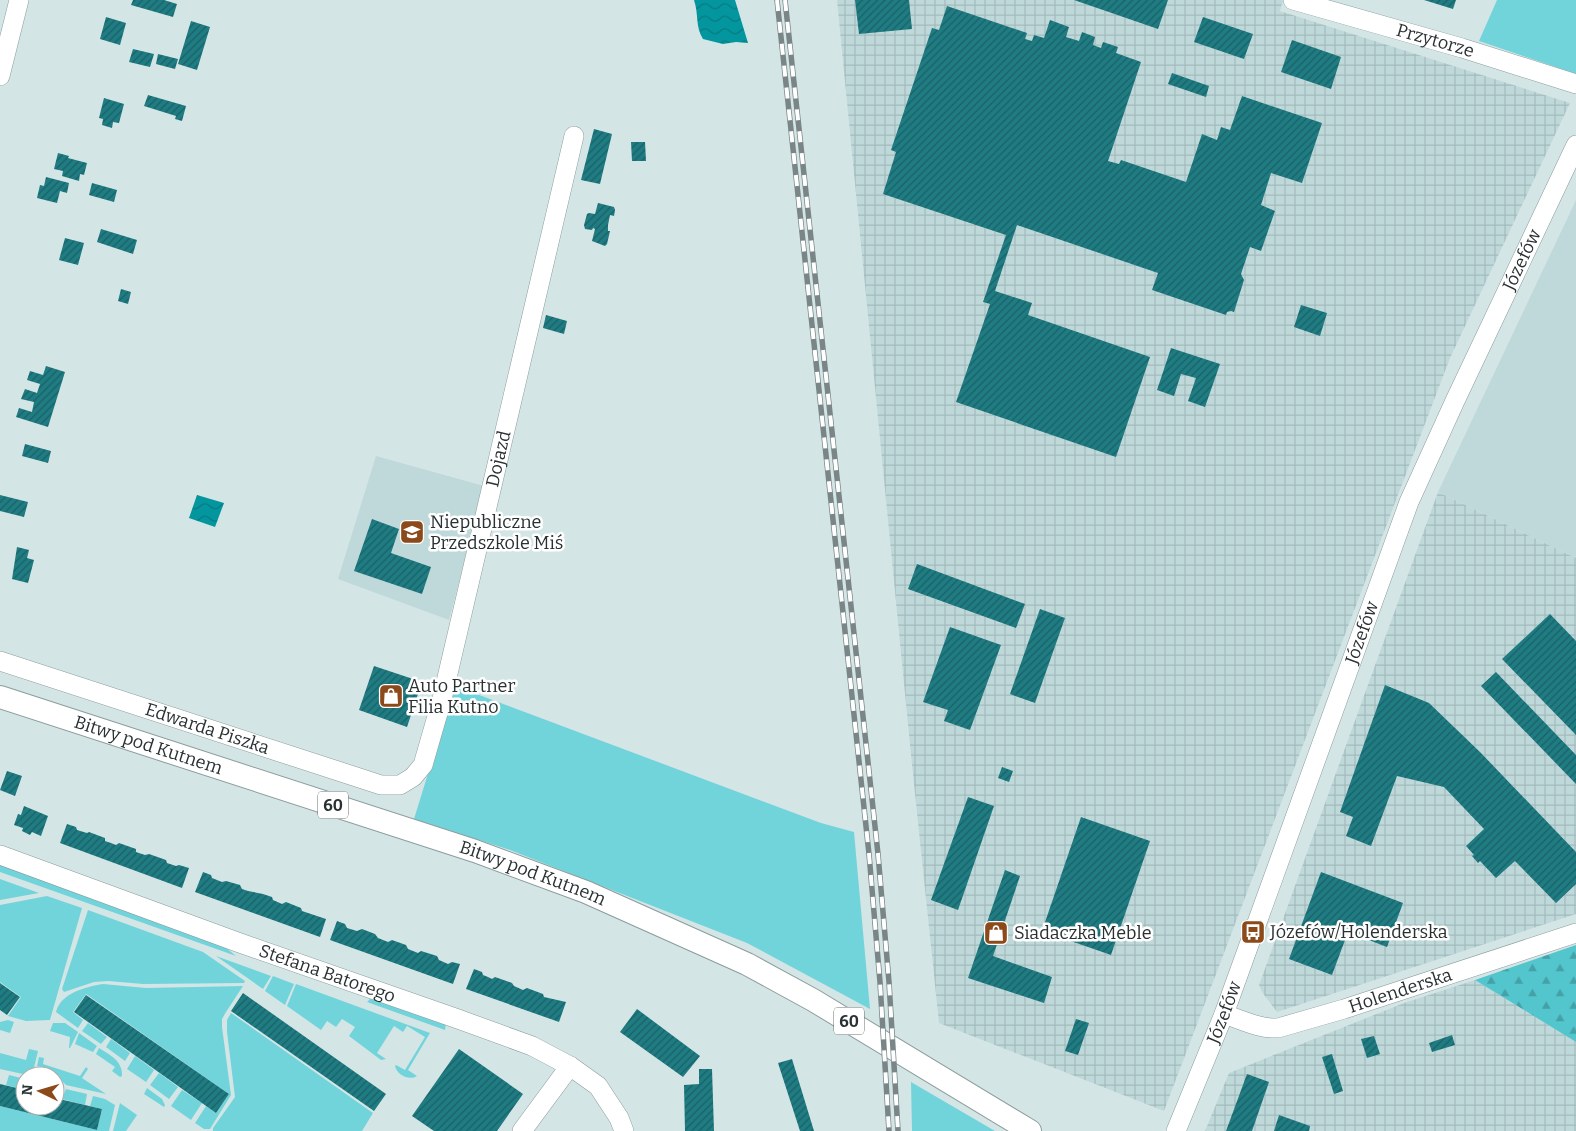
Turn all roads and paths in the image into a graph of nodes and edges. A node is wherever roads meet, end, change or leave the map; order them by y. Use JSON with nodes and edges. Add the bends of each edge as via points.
{"nodes":[{"id":1,"x":19,"y":0,"type":"edge"},
{"id":2,"x":1293,"y":0,"type":"edge"},
{"id":3,"x":0,"y":76,"type":"edge"},
{"id":4,"x":1576,"y":84,"type":"edge"},
{"id":5,"x":574,"y":136,"type":"dead end"},
{"id":6,"x":1576,"y":146,"type":"edge"},
{"id":7,"x":0,"y":661,"type":"edge"},
{"id":8,"x":0,"y":697,"type":"edge"},
{"id":9,"x":414,"y":777,"type":"joint"},
{"id":10,"x":0,"y":855,"type":"edge"},
{"id":11,"x":1576,"y":933,"type":"edge"},
{"id":12,"x":1224,"y":1014,"type":"junction"},
{"id":13,"x":570,"y":1066,"type":"junction"},
{"id":14,"x":522,"y":1131,"type":"edge"},
{"id":15,"x":624,"y":1131,"type":"edge"},
{"id":16,"x":1030,"y":1131,"type":"edge"},
{"id":17,"x":1176,"y":1131,"type":"edge"}],
"edges":[{"from":1,"to":3,"type":"street"},
{"from":2,"to":4,"type":"street","name":"Przytorze"},
{"from":5,"to":9,"type":"street","name":"Dojazd","via":[[442,699],[423,765]]},
{"from":6,"to":12,"type":"street","name":"Józefów","via":[[1409,502]]},
{"from":7,"to":9,"type":"street","name":"Edwarda Piszka","via":[[381,785],[400,785]]},
{"from":8,"to":16,"type":"main road","name":"Bitwy pod Kutnem","number":"60","via":[[475,851],[586,892],[755,968],[814,1000]]},
{"from":10,"to":13,"type":"street","name":"Stefana Batorego","via":[[458,1018],[532,1046]]},
{"from":11,"to":12,"type":"street","name":"Holenderska","via":[[1278,1028],[1259,1026]]},
{"from":12,"to":17,"type":"street","name":"Józefów"},
{"from":13,"to":14,"type":"street"},
{"from":13,"to":15,"type":"street","name":"Stefana Batorego","via":[[598,1086]]}]}
